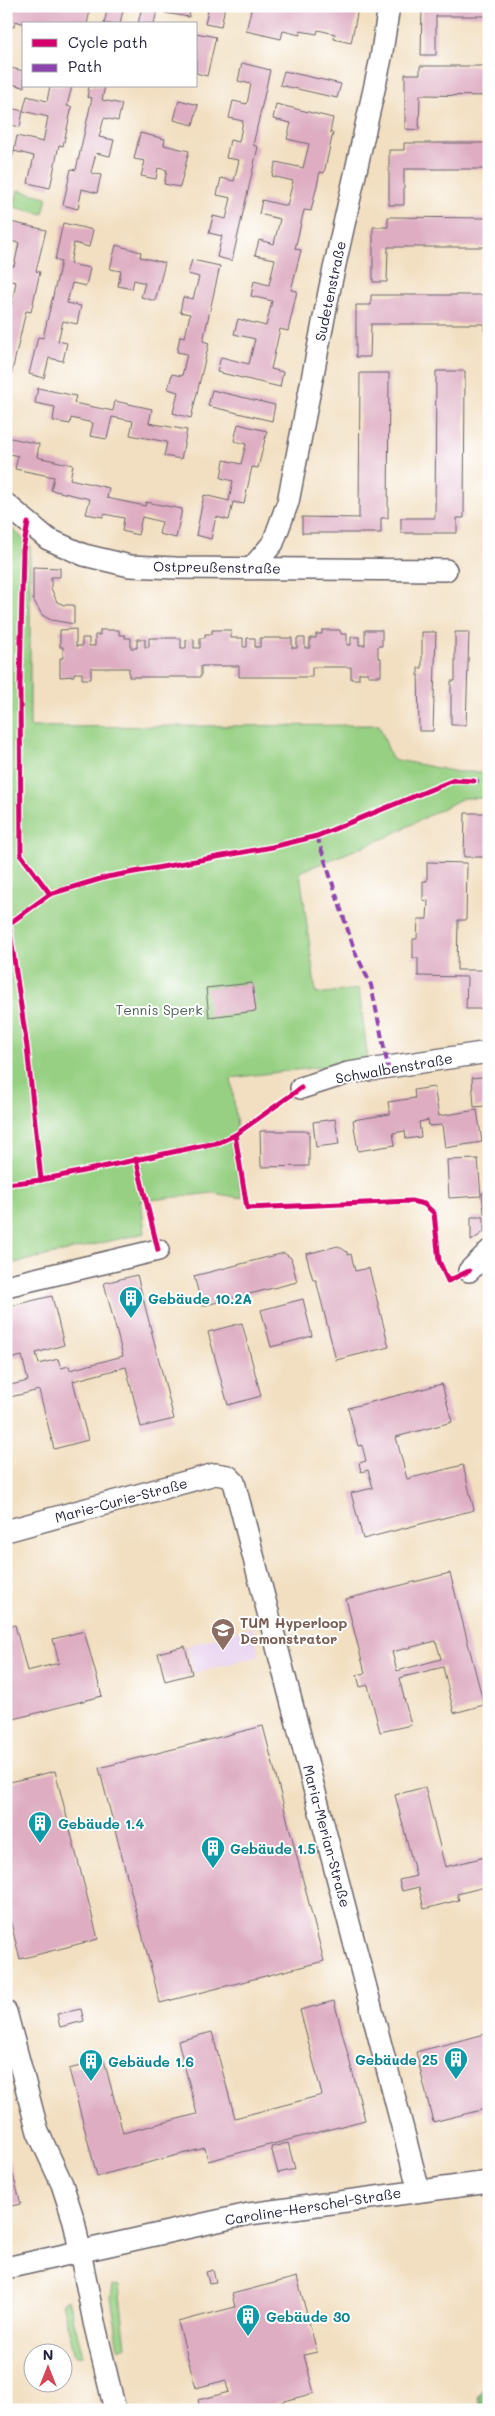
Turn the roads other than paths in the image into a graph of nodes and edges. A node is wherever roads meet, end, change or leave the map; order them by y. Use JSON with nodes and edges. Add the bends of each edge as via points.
{"nodes":[{"id":1,"x":389,"y":6,"type":"edge"},
{"id":2,"x":6,"y":504,"type":"edge"},
{"id":3,"x":252,"y":568,"type":"junction"},
{"id":4,"x":446,"y":570,"type":"dead end"},
{"id":5,"x":489,"y":1052,"type":"edge"},
{"id":6,"x":301,"y":1088,"type":"dead end"},
{"id":7,"x":158,"y":1250,"type":"dead end"},
{"id":8,"x":489,"y":1251,"type":"edge"},
{"id":9,"x":469,"y":1271,"type":"dead end"},
{"id":10,"x":6,"y":1286,"type":"edge"},
{"id":11,"x":234,"y":1482,"type":"joint"},
{"id":12,"x":6,"y":1531,"type":"edge"},
{"id":13,"x":7,"y":2020,"type":"edge"},
{"id":14,"x":489,"y":2182,"type":"edge"},
{"id":15,"x":419,"y":2191,"type":"junction"},
{"id":16,"x":80,"y":2252,"type":"junction"},
{"id":17,"x":6,"y":2268,"type":"edge"},
{"id":18,"x":115,"y":2410,"type":"edge"}],
"edges":[{"from":1,"to":3,"type":"street","name":"Sudetenstraße","via":[[381,58],[330,287],[288,502],[273,543]]},
{"from":2,"to":3,"type":"street","name":"Ostpreußenstraße","via":[[48,539],[107,562],[176,568]]},
{"from":3,"to":4,"type":"street","name":"Ostpreußenstraße"},
{"from":5,"to":6,"type":"street","name":"Schwalbenstraße","via":[[348,1073]]},
{"from":7,"to":10,"type":"street"},
{"from":8,"to":9,"type":"street"},
{"from":11,"to":12,"type":"street","name":"Marie-Curie-Straße","via":[[228,1476],[215,1474]]},
{"from":11,"to":15,"type":"street","name":"Maria-Merian-Straße"},
{"from":13,"to":16,"type":"street","via":[[38,2132],[62,2184]]},
{"from":14,"to":15,"type":"street","name":"Caroline-Herschel-Straße"},
{"from":15,"to":16,"type":"street","name":"Caroline-Herschel-Straße","via":[[249,2214]]},
{"from":16,"to":17,"type":"street","name":"Caroline-Herschel-Straße"},
{"from":16,"to":18,"type":"street"}]}
